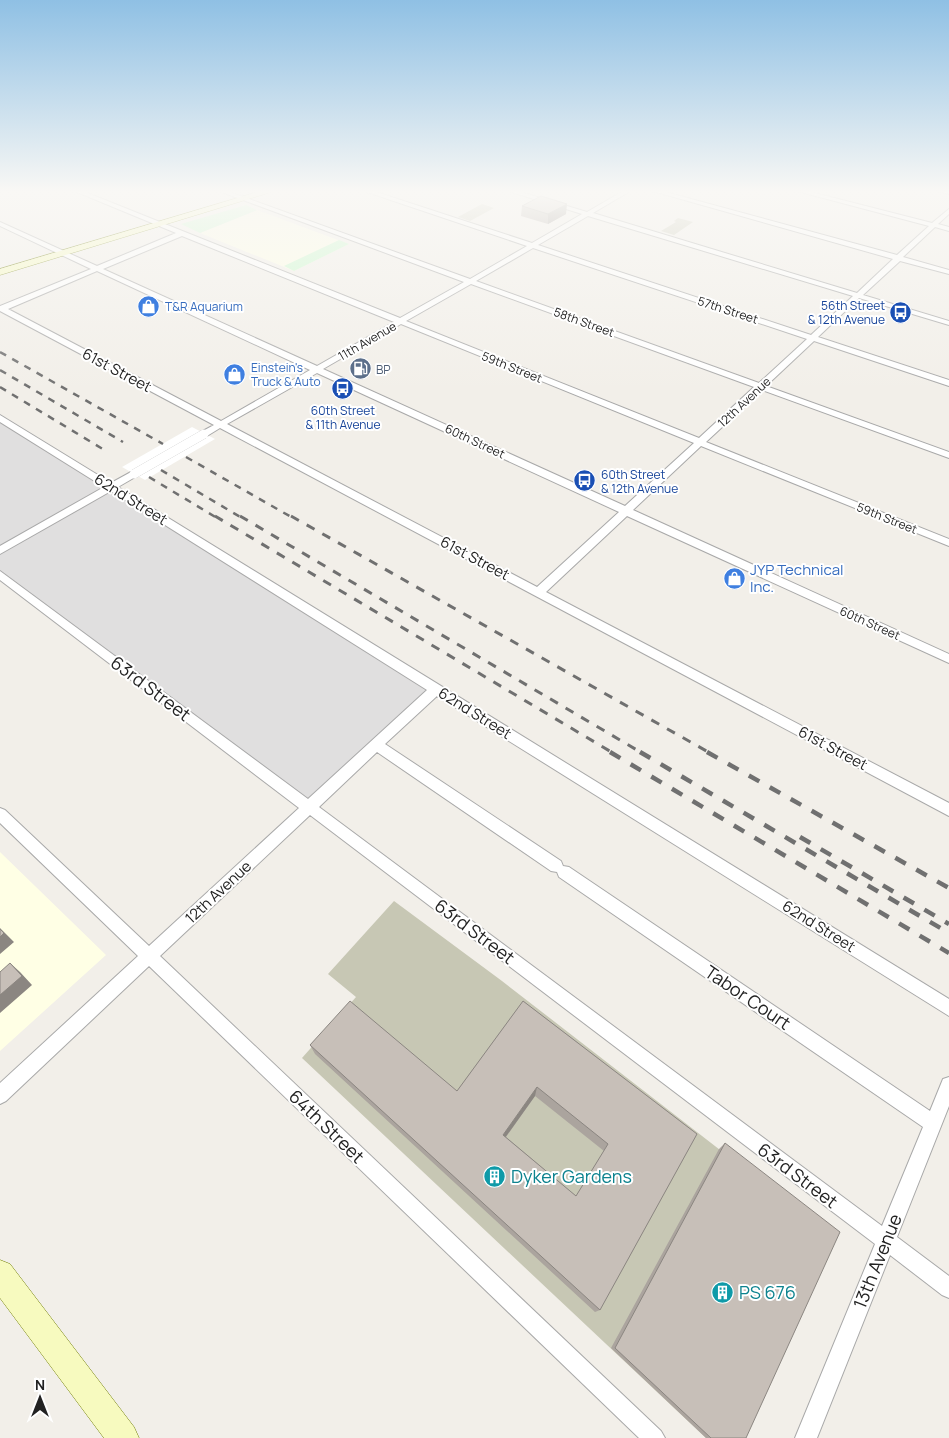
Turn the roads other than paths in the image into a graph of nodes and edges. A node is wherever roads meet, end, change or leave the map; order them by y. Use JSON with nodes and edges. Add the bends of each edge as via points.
{"nodes":[{"id":1,"x":50,"y":257,"type":"edge"},
{"id":2,"x":72,"y":257,"type":"edge"},
{"id":3,"x":125,"y":257,"type":"edge"},
{"id":4,"x":241,"y":257,"type":"edge"},
{"id":5,"x":406,"y":257,"type":"edge"},
{"id":6,"x":511,"y":257,"type":"edge"},
{"id":7,"x":569,"y":257,"type":"edge"},
{"id":8,"x":731,"y":257,"type":"edge"},
{"id":9,"x":895,"y":257,"type":"edge"},
{"id":10,"x":898,"y":258,"type":"junction"},
{"id":11,"x":97,"y":269,"type":"junction"},
{"id":12,"x":0,"y":272,"type":"edge"},
{"id":13,"x":949,"y":272,"type":"edge"},
{"id":14,"x":470,"y":280,"type":"junction"},
{"id":15,"x":858,"y":296,"type":"junction"},
{"id":16,"x":0,"y":308,"type":"edge"},
{"id":17,"x":400,"y":322,"type":"junction"},
{"id":18,"x":949,"y":323,"type":"edge"},
{"id":19,"x":813,"y":338,"type":"junction"},
{"id":20,"x":317,"y":369,"type":"junction"},
{"id":21,"x":949,"y":383,"type":"edge"},
{"id":22,"x":761,"y":386,"type":"junction"},
{"id":23,"x":0,"y":418,"type":"edge"},
{"id":24,"x":220,"y":425,"type":"junction"},
{"id":25,"x":700,"y":443,"type":"junction"},
{"id":26,"x":949,"y":455,"type":"edge"},
{"id":27,"x":111,"y":487,"type":"junction"},
{"id":28,"x":627,"y":511,"type":"junction"},
{"id":29,"x":949,"y":544,"type":"edge"},
{"id":30,"x":0,"y":551,"type":"edge"},
{"id":31,"x":0,"y":575,"type":"edge"},
{"id":32,"x":539,"y":592,"type":"junction"},
{"id":33,"x":949,"y":659,"type":"edge"},
{"id":34,"x":436,"y":689,"type":"junction"},
{"id":35,"x":376,"y":745,"type":"junction"},
{"id":36,"x":309,"y":807,"type":"junction"},
{"id":37,"x":949,"y":810,"type":"edge"},
{"id":38,"x":0,"y":814,"type":"edge"},
{"id":39,"x":148,"y":956,"type":"junction"},
{"id":40,"x":949,"y":1008,"type":"edge"},
{"id":41,"x":949,"y":1085,"type":"edge"},
{"id":42,"x":0,"y":1095,"type":"edge"},
{"id":43,"x":933,"y":1123,"type":"junction"},
{"id":44,"x":886,"y":1241,"type":"junction"},
{"id":45,"x":0,"y":1274,"type":"edge"},
{"id":46,"x":949,"y":1288,"type":"edge"},
{"id":47,"x":123,"y":1438,"type":"edge"},
{"id":48,"x":654,"y":1438,"type":"edge"},
{"id":49,"x":806,"y":1438,"type":"edge"}],
"edges":[{"from":1,"to":12,"type":"main road"},
{"from":2,"to":11,"type":"street","name":"60th Street"},
{"from":3,"to":11,"type":"street"},
{"from":4,"to":17,"type":"street","name":"59th Street"},
{"from":5,"to":14,"type":"street","name":"58th Street"},
{"from":6,"to":14,"type":"street","name":"11th Avenue"},
{"from":7,"to":19,"type":"street","name":"57th Street"},
{"from":8,"to":15,"type":"street"},
{"from":9,"to":10,"type":"street"},
{"from":10,"to":13,"type":"street"},
{"from":10,"to":15,"type":"street","name":"12th Avenue"},
{"from":11,"to":16,"type":"street"},
{"from":11,"to":20,"type":"street","name":"60th Street"},
{"from":14,"to":17,"type":"street","name":"11th Avenue"},
{"from":14,"to":22,"type":"street","name":"58th Street"},
{"from":15,"to":18,"type":"street"},
{"from":15,"to":19,"type":"street","name":"12th Avenue"},
{"from":16,"to":24,"type":"street","name":"61st Street"},
{"from":17,"to":20,"type":"street","name":"11th Avenue"},
{"from":17,"to":25,"type":"street","name":"59th Street"},
{"from":19,"to":21,"type":"street","name":"57th Street"},
{"from":19,"to":22,"type":"street","name":"12th Avenue"},
{"from":20,"to":24,"type":"street","name":"11th Avenue"},
{"from":20,"to":28,"type":"street","name":"60th Street"},
{"from":22,"to":25,"type":"street","name":"12th Avenue"},
{"from":22,"to":26,"type":"street","name":"58th Street"},
{"from":23,"to":27,"type":"street","name":"62nd Street"},
{"from":24,"to":27,"type":"street","name":"11th Avenue","bridge":true},
{"from":24,"to":32,"type":"street","name":"61st Street"},
{"from":25,"to":28,"type":"street","name":"12th Avenue"},
{"from":25,"to":29,"type":"street","name":"59th Street"},
{"from":27,"to":30,"type":"street","name":"11th Avenue"},
{"from":27,"to":34,"type":"street","name":"62nd Street"},
{"from":28,"to":32,"type":"street","name":"12th Avenue"},
{"from":28,"to":33,"type":"street","name":"60th Street"},
{"from":31,"to":36,"type":"street","name":"63rd Street"},
{"from":32,"to":37,"type":"street","name":"61st Street"},
{"from":34,"to":35,"type":"street","name":"12th Avenue"},
{"from":34,"to":40,"type":"street","name":"62nd Street"},
{"from":35,"to":36,"type":"street","name":"12th Avenue"},
{"from":35,"to":43,"type":"street","name":"Tabor Court"},
{"from":36,"to":39,"type":"street","name":"12th Avenue"},
{"from":36,"to":44,"type":"street","name":"63rd Street"},
{"from":38,"to":39,"type":"street","name":"64th Street"},
{"from":39,"to":42,"type":"street","name":"12th Avenue"},
{"from":39,"to":48,"type":"street","name":"64th Street"},
{"from":41,"to":43,"type":"street","name":"13th Avenue"},
{"from":43,"to":44,"type":"street","name":"13th Avenue"},
{"from":44,"to":46,"type":"street","name":"63rd Street"},
{"from":44,"to":49,"type":"street","name":"13th Avenue"},
{"from":45,"to":47,"type":"main road"}]}
